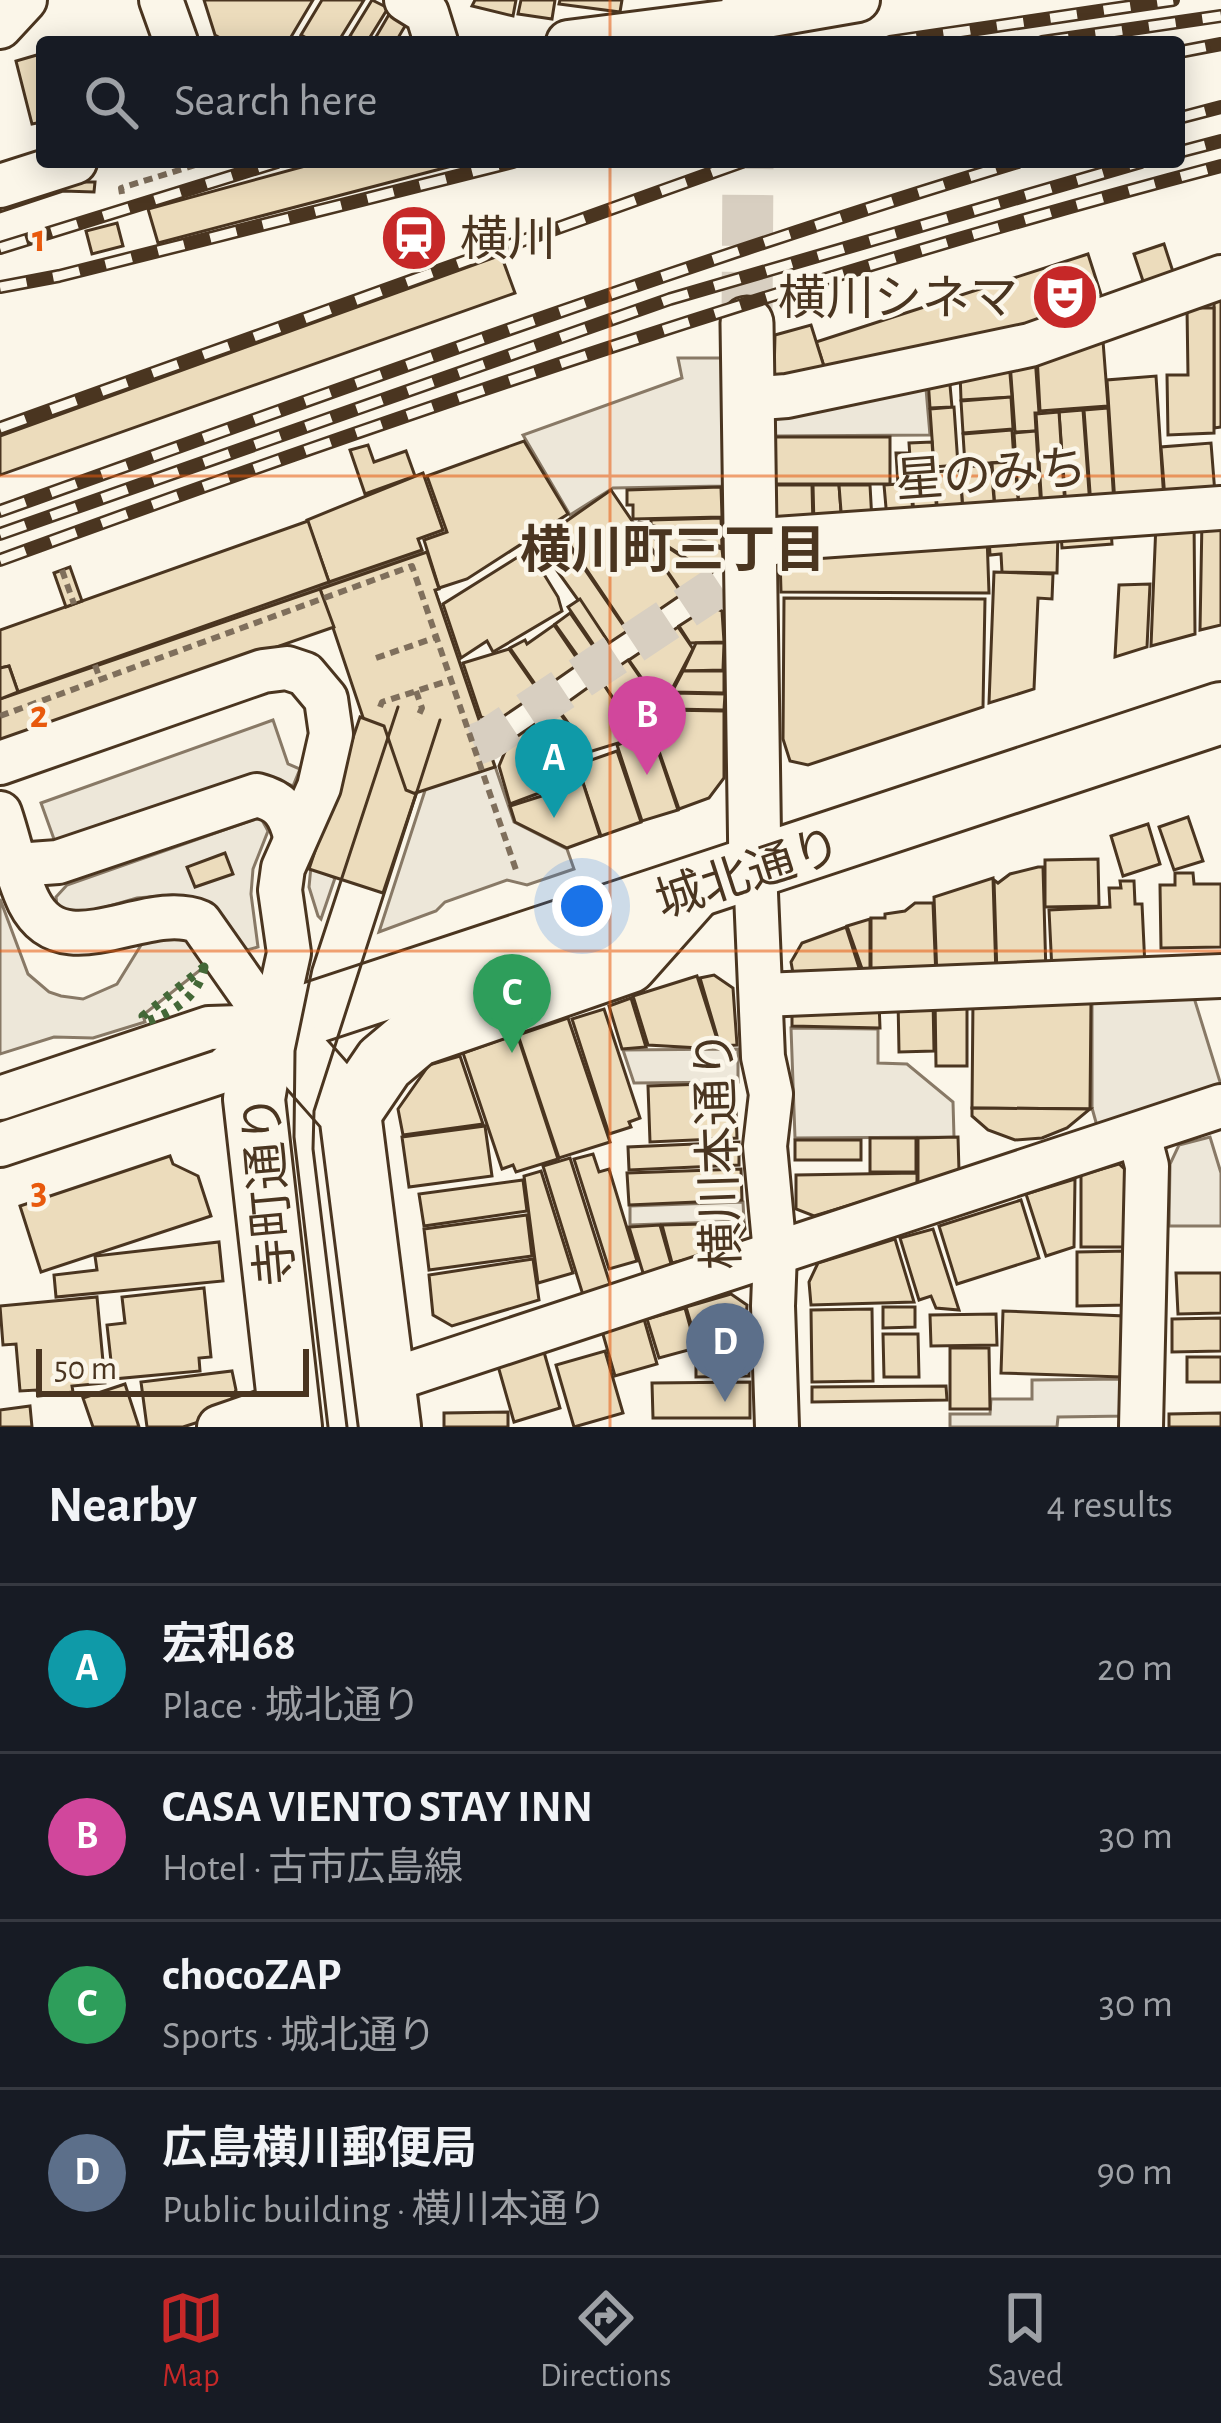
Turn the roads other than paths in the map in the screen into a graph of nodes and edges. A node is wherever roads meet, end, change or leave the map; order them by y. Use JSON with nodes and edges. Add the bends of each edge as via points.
{"nodes":[{"id":1,"x":25,"y":0,"type":"edge"},
{"id":2,"x":161,"y":0,"type":"edge"},
{"id":3,"x":406,"y":0,"type":"edge"},
{"id":4,"x":858,"y":0,"type":"edge"},
{"id":5,"x":748,"y":20,"type":"edge"},
{"id":6,"x":0,"y":27,"type":"edge"},
{"id":7,"x":174,"y":36,"type":"edge"},
{"id":8,"x":434,"y":36,"type":"edge"},
{"id":9,"x":617,"y":36,"type":"edge"},
{"id":10,"x":56,"y":168,"type":"edge"},
{"id":11,"x":0,"y":186,"type":"edge"},
{"id":12,"x":1221,"y":277,"type":"edge"},
{"id":13,"x":747,"y":323,"type":"tunnel mouth"},
{"id":14,"x":748,"y":399,"type":"junction"},
{"id":15,"x":1221,"y":508,"type":"edge"},
{"id":16,"x":770,"y":544,"type":"dead end"},
{"id":17,"x":1221,"y":713,"type":"edge"},
{"id":18,"x":0,"y":763,"type":"edge"},
{"id":19,"x":0,"y":813,"type":"edge"},
{"id":20,"x":295,"y":836,"type":"junction"},
{"id":21,"x":17,"y":865,"type":"junction"},
{"id":22,"x":754,"y":870,"type":"junction"},
{"id":23,"x":691,"y":891,"type":"junction"},
{"id":24,"x":1221,"y":976,"type":"edge"},
{"id":25,"x":762,"y":995,"type":"junction"},
{"id":26,"x":273,"y":1026,"type":"junction"},
{"id":27,"x":0,"y":1098,"type":"edge"},
{"id":28,"x":1221,"y":1106,"type":"edge"},
{"id":29,"x":350,"y":1114,"type":"junction"},
{"id":30,"x":1139,"y":1135,"type":"junction"},
{"id":31,"x":0,"y":1144,"type":"edge"},
{"id":32,"x":764,"y":1225,"type":"junction"},
{"id":33,"x":387,"y":1405,"type":"edge"},
{"id":34,"x":290,"y":1415,"type":"edge"},
{"id":35,"x":219,"y":1427,"type":"edge"},
{"id":36,"x":777,"y":1427,"type":"edge"},
{"id":37,"x":1141,"y":1427,"type":"edge"}],
"edges":[{"from":1,"to":6,"type":"street"},
{"from":2,"to":7,"type":"street"},
{"from":3,"to":8,"type":"street","via":[[428,14]]},
{"from":4,"to":5,"type":"street"},
{"from":5,"to":9,"type":"street"},
{"from":10,"to":11,"type":"street"},
{"from":12,"to":14,"type":"street","via":[[1030,345]]},
{"from":13,"to":14,"type":"main road"},
{"from":14,"to":22,"type":"main road"},
{"from":15,"to":16,"type":"street","name":"星のみち"},
{"from":17,"to":22,"type":"highway","name":"城北通り"},
{"from":18,"to":20,"type":"street","via":[[287,668],[319,687],[332,734],[320,787]]},
{"from":19,"to":21,"type":"street"},
{"from":20,"to":21,"type":"street","via":[[283,808],[256,795],[58,862]]},
{"from":20,"to":26,"type":"street","via":[[281,879],[289,953]]},
{"from":21,"to":26,"type":"street","via":[[30,905],[57,931],[85,935],[172,914],[200,922]]},
{"from":22,"to":23,"type":"highway","name":"城北通り"},
{"from":22,"to":25,"type":"street","name":"横川本通り"},
{"from":23,"to":26,"type":"highway","name":"城北通り"},
{"from":23,"to":29,"type":"highway","via":[[627,963],[416,1036],[384,1063]]},
{"from":24,"to":25,"type":"street"},
{"from":25,"to":32,"type":"street","name":"横川本通り"},
{"from":26,"to":27,"type":"street","via":[[208,1028]]},
{"from":26,"to":29,"type":"highway","name":"寺町通り"},
{"from":26,"to":31,"type":"street","via":[[223,1071]]},
{"from":26,"to":34,"type":"highway","name":"寺町通り","via":[[254,1099]]},
{"from":28,"to":30,"type":"street"},
{"from":29,"to":33,"type":"highway","name":"寺町通り"},
{"from":30,"to":32,"type":"street"},
{"from":30,"to":37,"type":"street","via":[[1147,1166]]},
{"from":32,"to":33,"type":"street"},
{"from":32,"to":36,"type":"street","name":"横川本通り"},
{"from":34,"to":35,"type":"street"}]}
